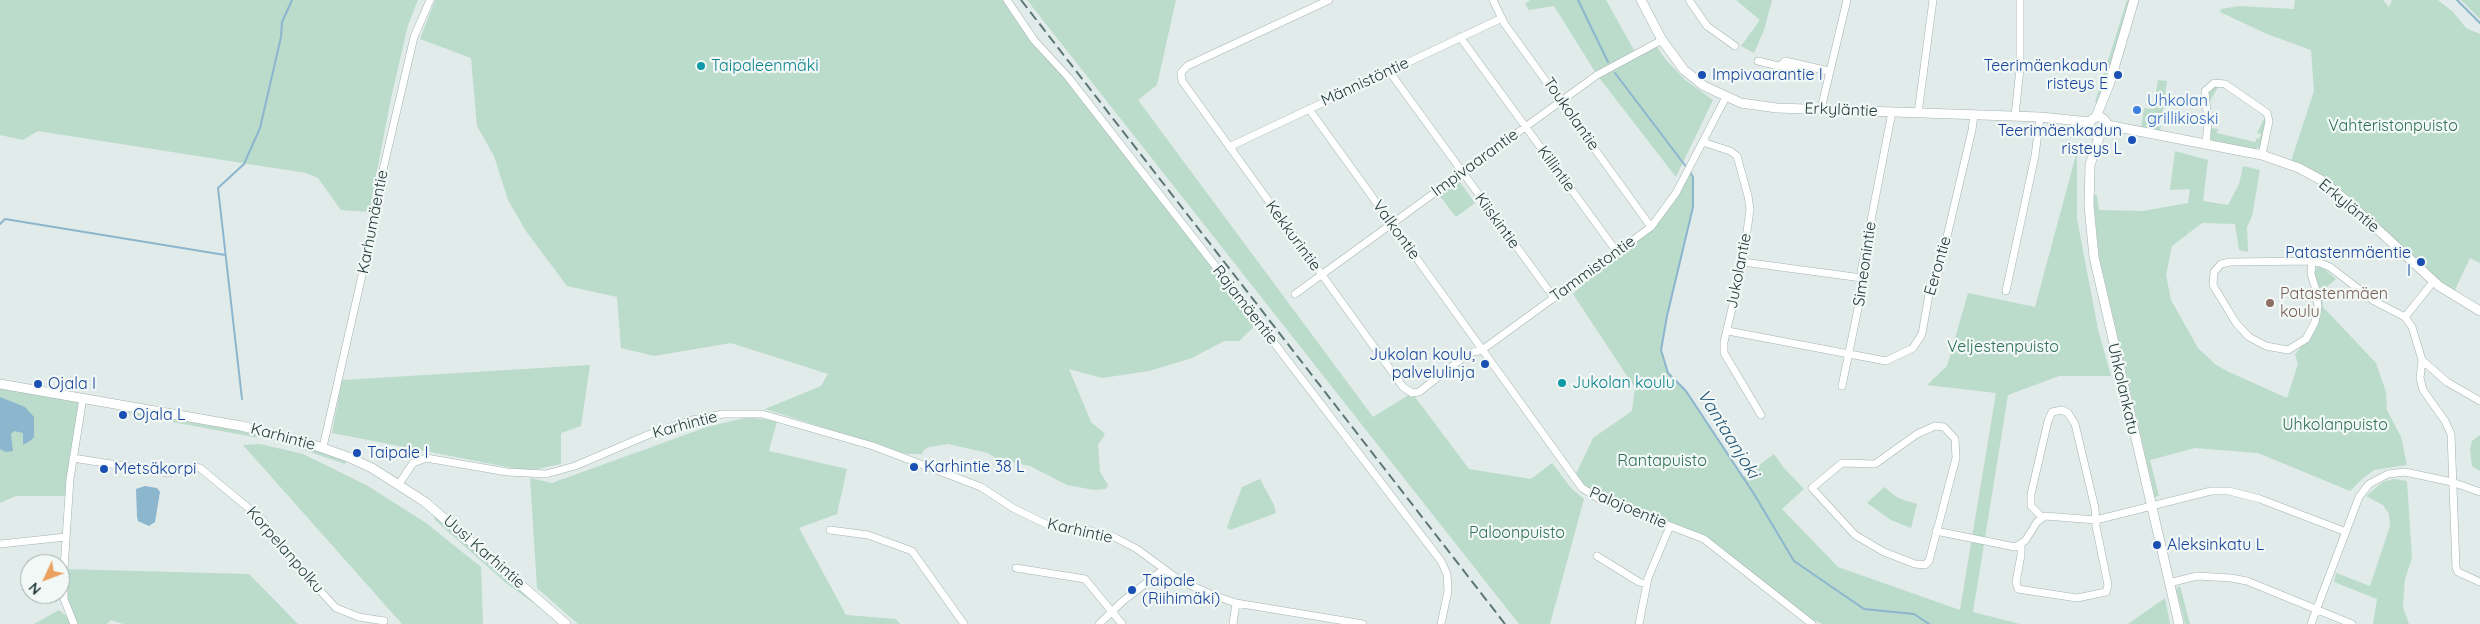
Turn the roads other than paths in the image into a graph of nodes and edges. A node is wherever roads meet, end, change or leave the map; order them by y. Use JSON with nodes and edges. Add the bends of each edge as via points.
{"nodes":[{"id":1,"x":430,"y":0,"type":"edge"},
{"id":2,"x":1006,"y":0,"type":"edge"},
{"id":3,"x":1329,"y":0,"type":"edge"},
{"id":4,"x":1493,"y":0,"type":"edge"},
{"id":5,"x":1641,"y":0,"type":"edge"},
{"id":6,"x":1688,"y":0,"type":"edge"},
{"id":7,"x":1847,"y":0,"type":"edge"},
{"id":8,"x":1933,"y":0,"type":"edge"},
{"id":9,"x":2020,"y":0,"type":"edge"},
{"id":10,"x":2134,"y":0,"type":"edge"},
{"id":11,"x":1502,"y":18,"type":"junction"},
{"id":12,"x":1460,"y":38,"type":"junction"},
{"id":13,"x":1662,"y":40,"type":"junction"},
{"id":14,"x":1735,"y":46,"type":"dead end"},
{"id":15,"x":1758,"y":61,"type":"dead end"},
{"id":16,"x":1389,"y":71,"type":"junction"},
{"id":17,"x":1829,"y":71,"type":"junction"},
{"id":18,"x":1726,"y":97,"type":"junction"},
{"id":19,"x":1562,"y":100,"type":"junction"},
{"id":20,"x":1309,"y":109,"type":"junction"},
{"id":21,"x":1821,"y":109,"type":"junction"},
{"id":22,"x":1892,"y":112,"type":"junction"},
{"id":23,"x":1918,"y":113,"type":"junction"},
{"id":24,"x":1974,"y":115,"type":"junction"},
{"id":25,"x":2015,"y":116,"type":"junction"},
{"id":26,"x":2040,"y":117,"type":"junction"},
{"id":27,"x":2099,"y":121,"type":"junction"},
{"id":28,"x":1525,"y":126,"type":"junction"},
{"id":29,"x":2096,"y":133,"type":"junction"},
{"id":30,"x":1703,"y":142,"type":"junction"},
{"id":31,"x":2206,"y":144,"type":"junction"},
{"id":32,"x":1229,"y":147,"type":"junction"},
{"id":33,"x":2262,"y":155,"type":"junction"},
{"id":34,"x":1461,"y":172,"type":"junction"},
{"id":35,"x":1391,"y":223,"type":"junction"},
{"id":36,"x":1650,"y":228,"type":"junction"},
{"id":37,"x":1616,"y":252,"type":"junction"},
{"id":38,"x":2312,"y":260,"type":"junction"},
{"id":39,"x":1743,"y":262,"type":"junction"},
{"id":40,"x":1321,"y":275,"type":"junction"},
{"id":41,"x":1862,"y":278,"type":"junction"},
{"id":42,"x":2433,"y":282,"type":"junction"},
{"id":43,"x":2006,"y":291,"type":"dead end"},
{"id":44,"x":1295,"y":294,"type":"dead end"},
{"id":45,"x":1554,"y":298,"type":"junction"},
{"id":46,"x":2480,"y":311,"type":"edge"},
{"id":47,"x":2405,"y":317,"type":"junction"},
{"id":48,"x":1728,"y":331,"type":"junction"},
{"id":49,"x":1482,"y":350,"type":"junction"},
{"id":50,"x":1849,"y":354,"type":"junction"},
{"id":51,"x":2422,"y":360,"type":"junction"},
{"id":52,"x":0,"y":384,"type":"edge"},
{"id":53,"x":1842,"y":386,"type":"dead end"},
{"id":54,"x":1412,"y":393,"type":"joint"},
{"id":55,"x":83,"y":398,"type":"junction"},
{"id":56,"x":2480,"y":401,"type":"edge"},
{"id":57,"x":1761,"y":414,"type":"dead end"},
{"id":58,"x":323,"y":447,"type":"junction"},
{"id":59,"x":73,"y":458,"type":"junction"},
{"id":60,"x":2452,"y":482,"type":"junction"},
{"id":61,"x":399,"y":484,"type":"junction"},
{"id":62,"x":2480,"y":492,"type":"edge"},
{"id":63,"x":2151,"y":506,"type":"junction"},
{"id":64,"x":2042,"y":517,"type":"junction"},
{"id":65,"x":2096,"y":520,"type":"junction"},
{"id":66,"x":1670,"y":526,"type":"junction"},
{"id":67,"x":830,"y":530,"type":"dead end"},
{"id":68,"x":1936,"y":531,"type":"junction"},
{"id":69,"x":2346,"y":532,"type":"junction"},
{"id":70,"x":66,"y":537,"type":"junction"},
{"id":71,"x":0,"y":544,"type":"edge"},
{"id":72,"x":2021,"y":545,"type":"junction"},
{"id":73,"x":1597,"y":556,"type":"dead end"},
{"id":74,"x":1016,"y":568,"type":"dead end"},
{"id":75,"x":1164,"y":569,"type":"junction"},
{"id":76,"x":2480,"y":582,"type":"edge"},
{"id":77,"x":2169,"y":583,"type":"junction"},
{"id":78,"x":1646,"y":584,"type":"junction"},
{"id":79,"x":1236,"y":602,"type":"junction"},
{"id":80,"x":2315,"y":609,"type":"junction"},
{"id":81,"x":1112,"y":611,"type":"junction"},
{"id":82,"x":384,"y":621,"type":"dead end"},
{"id":83,"x":74,"y":624,"type":"edge"},
{"id":84,"x":566,"y":624,"type":"edge"},
{"id":85,"x":964,"y":624,"type":"edge"},
{"id":86,"x":1099,"y":624,"type":"edge"},
{"id":87,"x":1122,"y":624,"type":"edge"},
{"id":88,"x":1233,"y":624,"type":"edge"},
{"id":89,"x":1363,"y":624,"type":"edge"},
{"id":90,"x":1441,"y":624,"type":"edge"},
{"id":91,"x":1639,"y":624,"type":"edge"},
{"id":92,"x":1812,"y":624,"type":"edge"},
{"id":93,"x":2179,"y":624,"type":"edge"},
{"id":94,"x":2311,"y":624,"type":"edge"},
{"id":95,"x":2352,"y":624,"type":"edge"}],
"edges":[{"from":1,"to":58,"type":"street","name":"Karhumäentie","via":[[414,37]]},
{"from":2,"to":90,"type":"street","name":"Rajamäentie","via":[[1441,561],[1447,574],[1448,590]]},
{"from":3,"to":32,"type":"street","name":"Kekkurintie","via":[[1187,66],[1180,73],[1185,86]]},
{"from":4,"to":11,"type":"street","name":"Toukolantie"},
{"from":5,"to":13,"type":"street","name":"Erkyläntie"},
{"from":6,"to":14,"type":"street","via":[[1717,36]]},
{"from":7,"to":17,"type":"street"},
{"from":8,"to":23,"type":"street"},
{"from":9,"to":25,"type":"street","via":[[2020,68]]},
{"from":10,"to":27,"type":"street"},
{"from":11,"to":12,"type":"street","name":"Männistöntie"},
{"from":11,"to":19,"type":"street","name":"Toukolantie"},
{"from":12,"to":16,"type":"street","name":"Männistöntie"},
{"from":12,"to":28,"type":"street","name":"Killintie"},
{"from":13,"to":18,"type":"street","name":"Erkyläntie","via":[[1684,70],[1704,86]]},
{"from":13,"to":19,"type":"street","name":"Impivaarantie","via":[[1597,75]]},
{"from":15,"to":17,"type":"street","via":[[1795,70],[1799,64]]},
{"from":16,"to":20,"type":"street","name":"Männistöntie"},
{"from":16,"to":34,"type":"street","name":"Kiiskintie"},
{"from":17,"to":21,"type":"street"},
{"from":18,"to":21,"type":"street","name":"Erkyläntie","via":[[1756,106]]},
{"from":18,"to":30,"type":"street","name":"Tammistontie"},
{"from":19,"to":28,"type":"street","name":"Impivaarantie"},
{"from":19,"to":36,"type":"street","name":"Toukolantie"},
{"from":20,"to":32,"type":"street","name":"Männistöntie"},
{"from":20,"to":35,"type":"street","name":"Valkontie"},
{"from":21,"to":22,"type":"street","name":"Erkyläntie"},
{"from":22,"to":23,"type":"street","name":"Erkyläntie"},
{"from":22,"to":41,"type":"street","name":"Simeonintie","via":[[1860,272]]},
{"from":23,"to":24,"type":"street","name":"Erkyläntie"},
{"from":24,"to":25,"type":"street","name":"Erkyläntie"},
{"from":24,"to":50,"type":"street","name":"Eerontie","via":[[1937,279],[1918,342],[1891,361]]},
{"from":25,"to":26,"type":"street","name":"Erkyläntie"},
{"from":26,"to":27,"type":"street","name":"Erkyläntie"},
{"from":26,"to":43,"type":"street","via":[[2036,156]]},
{"from":27,"to":29,"type":"street"},
{"from":27,"to":29,"type":"street","via":[[2105,132]]},
{"from":27,"to":31,"type":"street","name":"Erkyläntie"},
{"from":28,"to":34,"type":"street","name":"Impivaarantie"},
{"from":28,"to":37,"type":"street","name":"Killintie"},
{"from":29,"to":63,"type":"street","name":"Uhkolankatu","via":[[2090,165],[2089,206],[2094,257]]},
{"from":30,"to":36,"type":"street","name":"Tammistontie","via":[[1668,207]]},
{"from":30,"to":39,"type":"street","name":"Jukolantie","via":[[1730,151],[1740,162],[1750,209]]},
{"from":31,"to":33,"type":"street","name":"Erkyläntie"},
{"from":31,"to":33,"type":"street","via":[[2205,91],[2214,83],[2225,84],[2267,113],[2269,121]]},
{"from":32,"to":40,"type":"street","name":"Kekkurintie"},
{"from":33,"to":42,"type":"street","name":"Erkyläntie","via":[[2278,159],[2321,180]]},
{"from":34,"to":35,"type":"street","name":"Impivaarantie"},
{"from":34,"to":45,"type":"street","name":"Kiiskintie"},
{"from":35,"to":40,"type":"street","name":"Impivaarantie"},
{"from":35,"to":49,"type":"street","name":"Valkontie"},
{"from":36,"to":37,"type":"street","name":"Tammistontie"},
{"from":37,"to":45,"type":"street","name":"Tammistontie"},
{"from":38,"to":38,"type":"street","via":[[2221,264],[2214,272],[2214,285],[2236,323],[2249,338],[2266,346],[2288,350],[2306,339],[2315,322],[2318,307],[2311,274]]},
{"from":38,"to":47,"type":"street","via":[[2330,267],[2374,300]]},
{"from":39,"to":41,"type":"street"},
{"from":39,"to":48,"type":"street","name":"Jukolantie"},
{"from":40,"to":44,"type":"street","name":"Impivaarantie"},
{"from":40,"to":54,"type":"street","name":"Kekkurintie","via":[[1403,387]]},
{"from":41,"to":50,"type":"street","name":"Simeonintie","via":[[1864,284]]},
{"from":42,"to":46,"type":"street","name":"Erkyläntie"},
{"from":42,"to":47,"type":"street"},
{"from":45,"to":49,"type":"street","name":"Tammistontie"},
{"from":47,"to":51,"type":"street","via":[[2415,334]]},
{"from":48,"to":50,"type":"street","name":"Eerontie"},
{"from":48,"to":57,"type":"street","name":"Jukolantie","via":[[1724,353]]},
{"from":49,"to":54,"type":"street","name":"Tammistontie","via":[[1469,353],[1419,392]]},
{"from":49,"to":66,"type":"street","name":"Palojoentie","via":[[1582,488],[1593,496]]},
{"from":50,"to":53,"type":"street","name":"Simeonintie"},
{"from":51,"to":56,"type":"street","via":[[2446,382]]},
{"from":51,"to":60,"type":"street","via":[[2422,390],[2451,434]]},
{"from":52,"to":55,"type":"street","name":"Karhintie"},
{"from":55,"to":58,"type":"street","name":"Karhintie","via":[[241,426]]},
{"from":55,"to":59,"type":"street"},
{"from":58,"to":61,"type":"street","name":"Karhintie","via":[[372,468]]},
{"from":59,"to":70,"type":"street"},
{"from":59,"to":82,"type":"street","name":"Korpelanpolku","via":[[168,473],[200,468],[264,520],[273,539],[336,608],[359,617]]},
{"from":60,"to":62,"type":"street"},
{"from":60,"to":69,"type":"street","via":[[2405,472],[2376,479],[2365,487],[2359,497]]},
{"from":60,"to":76,"type":"street","via":[[2456,567],[2458,572]]},
{"from":61,"to":75,"type":"street","name":"Karhintie","via":[[413,463],[426,458],[507,472],[546,474],[575,466],[692,420],[722,414],[762,414],[865,443],[980,487],[1050,526],[1091,531],[1114,538],[1138,549]]},
{"from":61,"to":84,"type":"street","name":"Uusi Karhintie","via":[[439,514]]},
{"from":63,"to":65,"type":"street"},
{"from":63,"to":69,"type":"street","via":[[2211,491],[2229,491],[2260,498]]},
{"from":63,"to":77,"type":"street","name":"Uhkolankatu"},
{"from":64,"to":65,"type":"street"},
{"from":64,"to":65,"type":"street","via":[[2031,506],[2031,494],[2048,420],[2052,412],[2062,410],[2068,412],[2076,424]]},
{"from":64,"to":72,"type":"street"},
{"from":65,"to":72,"type":"street","via":[[2108,585],[2102,594],[2077,598],[2018,589]]},
{"from":66,"to":78,"type":"street"},
{"from":66,"to":92,"type":"street","name":"Palojoentie","via":[[1711,544]]},
{"from":67,"to":85,"type":"street","via":[[868,535],[912,551]]},
{"from":68,"to":68,"type":"street","via":[[1929,561],[1925,565],[1906,561],[1855,535],[1812,488],[1842,463],[1875,464],[1917,434],[1936,426],[1944,427],[1955,439],[1956,458],[1946,504]]},
{"from":68,"to":72,"type":"street","via":[[2009,547]]},
{"from":69,"to":80,"type":"street"},
{"from":70,"to":71,"type":"street"},
{"from":70,"to":83,"type":"street","via":[[64,599]]},
{"from":73,"to":78,"type":"street"},
{"from":74,"to":81,"type":"street","via":[[1085,580]]},
{"from":75,"to":79,"type":"street","name":"Karhintie","via":[[1194,588]]},
{"from":75,"to":81,"type":"street"},
{"from":77,"to":80,"type":"street","via":[[2197,576],[2231,578]]},
{"from":77,"to":93,"type":"street","name":"Uhkolankatu"},
{"from":78,"to":91,"type":"street"},
{"from":79,"to":88,"type":"street"},
{"from":79,"to":89,"type":"street","name":"Karhintie"},
{"from":80,"to":94,"type":"street"},
{"from":80,"to":95,"type":"street"},
{"from":81,"to":86,"type":"street"},
{"from":81,"to":87,"type":"street"}]}
